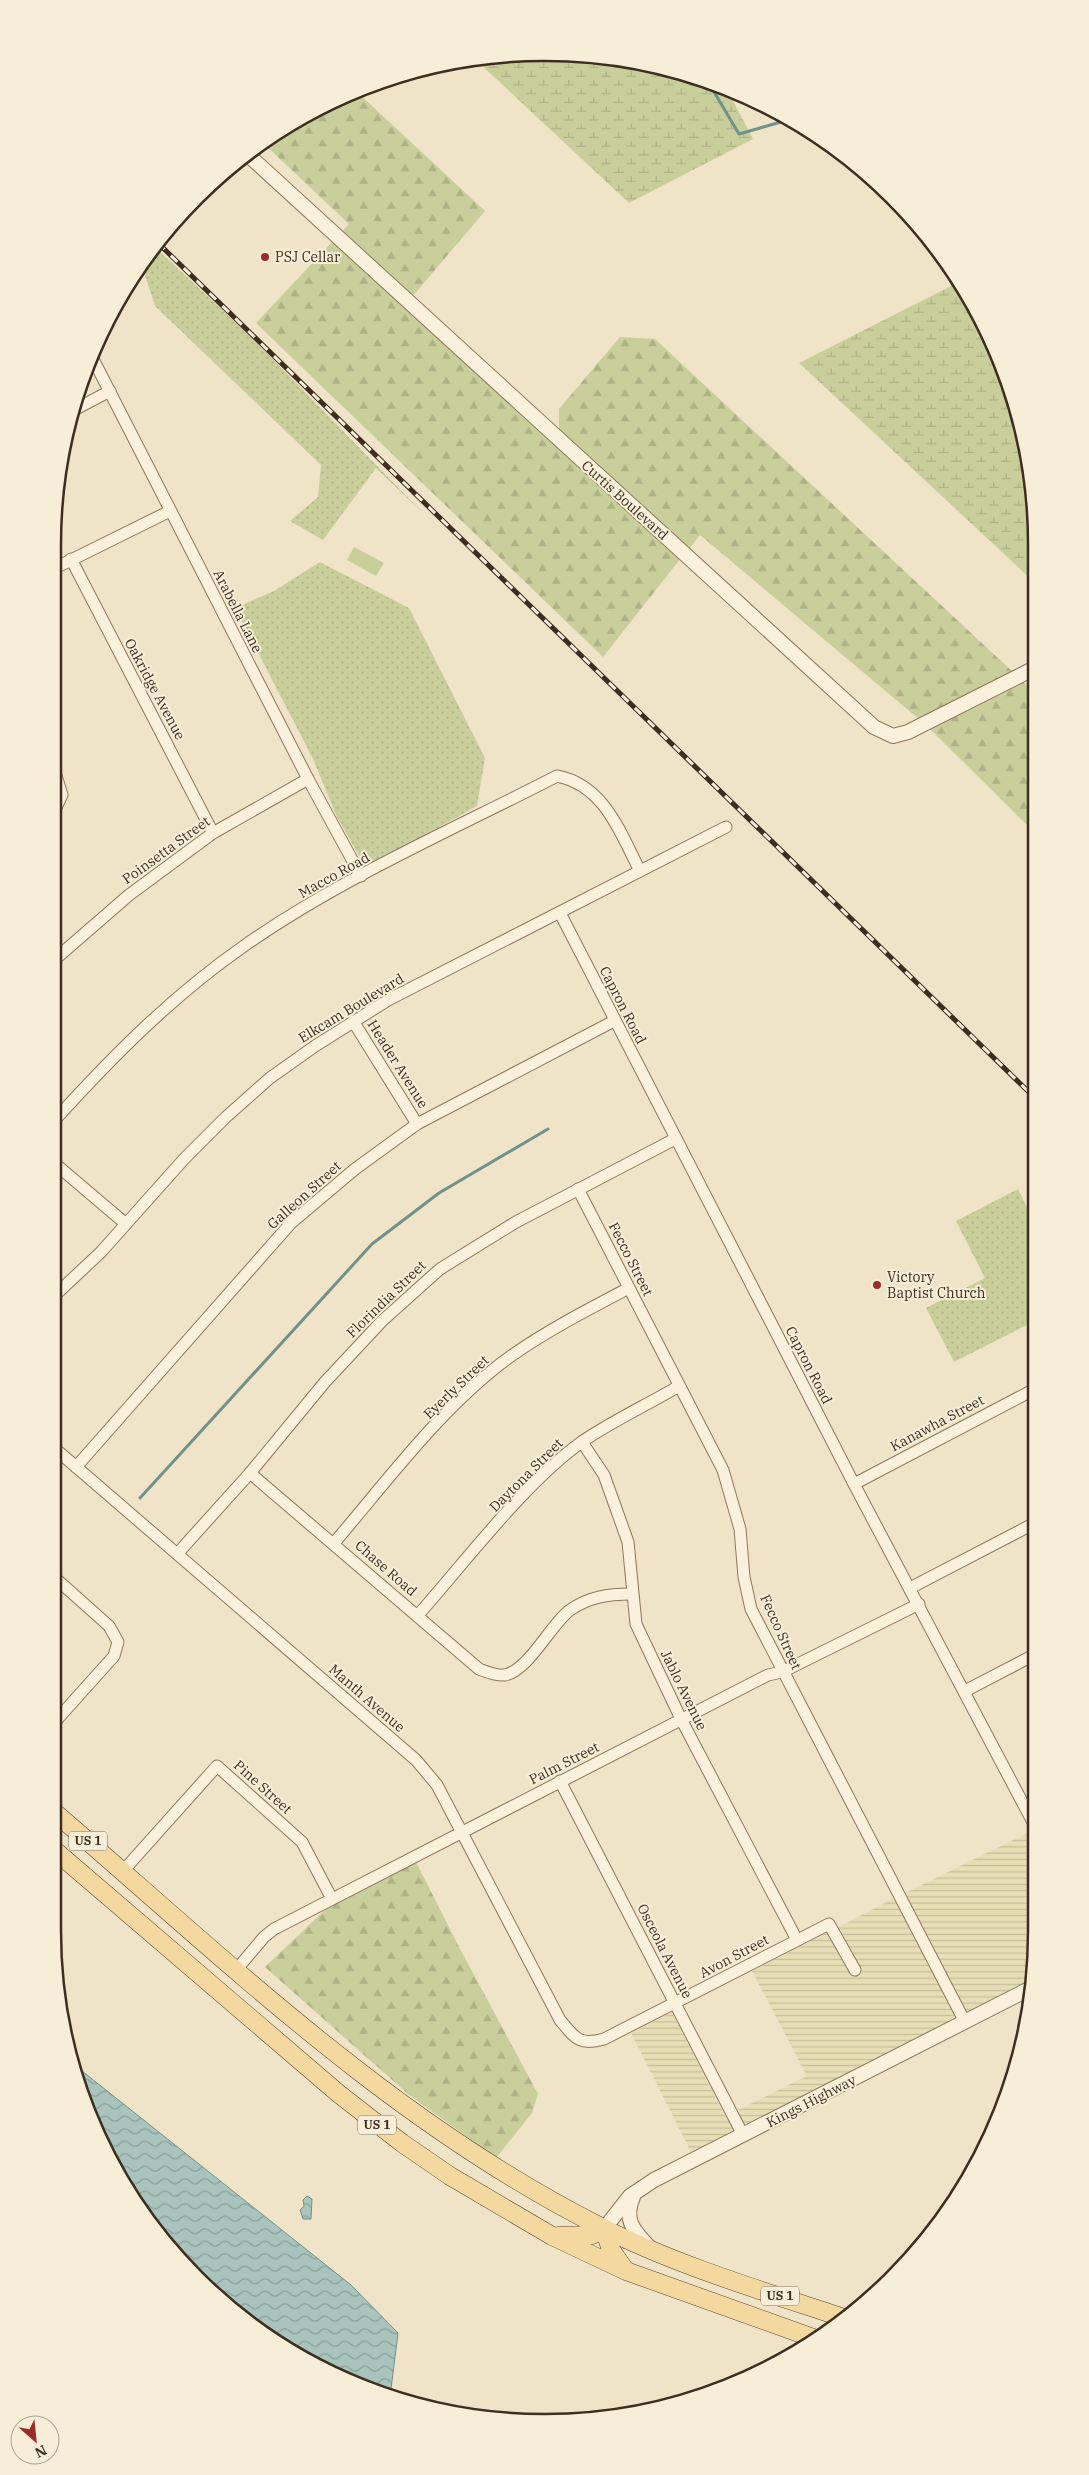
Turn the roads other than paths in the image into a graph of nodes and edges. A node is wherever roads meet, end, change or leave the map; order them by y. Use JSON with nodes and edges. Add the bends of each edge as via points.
{"nodes":[{"id":1,"x":253,"y":159,"type":"edge"},
{"id":2,"x":96,"y":365,"type":"edge"},
{"id":3,"x":110,"y":391,"type":"junction"},
{"id":4,"x":82,"y":406,"type":"edge"},
{"id":5,"x":170,"y":511,"type":"junction"},
{"id":6,"x":70,"y":559,"type":"junction"},
{"id":7,"x":61,"y":564,"type":"edge"},
{"id":8,"x":1028,"y":672,"type":"edge"},
{"id":9,"x":308,"y":779,"type":"junction"},
{"id":10,"x":726,"y":827,"type":"dead end"},
{"id":11,"x":213,"y":833,"type":"junction"},
{"id":12,"x":640,"y":871,"type":"junction"},
{"id":13,"x":361,"y":876,"type":"junction"},
{"id":14,"x":560,"y":913,"type":"junction"},
{"id":15,"x":61,"y":953,"type":"edge"},
{"id":16,"x":614,"y":1020,"type":"junction"},
{"id":17,"x":353,"y":1021,"type":"junction"},
{"id":18,"x":61,"y":1112,"type":"edge"},
{"id":19,"x":417,"y":1124,"type":"junction"},
{"id":20,"x":675,"y":1139,"type":"junction"},
{"id":21,"x":61,"y":1170,"type":"edge"},
{"id":22,"x":578,"y":1189,"type":"junction"},
{"id":23,"x":126,"y":1224,"type":"junction"},
{"id":24,"x":629,"y":1288,"type":"junction"},
{"id":25,"x":61,"y":1290,"type":"edge"},
{"id":26,"x":679,"y":1386,"type":"junction"},
{"id":27,"x":1028,"y":1393,"type":"edge"},
{"id":28,"x":582,"y":1442,"type":"junction"},
{"id":29,"x":61,"y":1454,"type":"edge"},
{"id":30,"x":76,"y":1467,"type":"junction"},
{"id":31,"x":250,"y":1473,"type":"junction"},
{"id":32,"x":854,"y":1484,"type":"junction"},
{"id":33,"x":1028,"y":1527,"type":"edge"},
{"id":34,"x":334,"y":1543,"type":"junction"},
{"id":35,"x":177,"y":1554,"type":"junction"},
{"id":36,"x":61,"y":1584,"type":"edge"},
{"id":37,"x":910,"y":1588,"type":"junction"},
{"id":38,"x":631,"y":1594,"type":"junction"},
{"id":39,"x":919,"y":1604,"type":"junction"},
{"id":40,"x":418,"y":1615,"type":"junction"},
{"id":41,"x":1028,"y":1658,"type":"edge"},
{"id":42,"x":782,"y":1672,"type":"junction"},
{"id":43,"x":965,"y":1691,"type":"junction"},
{"id":44,"x":61,"y":1714,"type":"edge"},
{"id":45,"x":681,"y":1719,"type":"junction"},
{"id":46,"x":560,"y":1781,"type":"junction"},
{"id":47,"x":1028,"y":1813,"type":"edge"},
{"id":48,"x":61,"y":1819,"type":"edge"},
{"id":49,"x":462,"y":1831,"type":"junction"},
{"id":50,"x":61,"y":1857,"type":"edge"},
{"id":51,"x":123,"y":1871,"type":"junction"},
{"id":52,"x":332,"y":1898,"type":"junction"},
{"id":53,"x":797,"y":1940,"type":"junction"},
{"id":54,"x":237,"y":1969,"type":"junction"},
{"id":55,"x":855,"y":1970,"type":"dead end"},
{"id":56,"x":1024,"y":1991,"type":"edge"},
{"id":57,"x":675,"y":2004,"type":"junction"},
{"id":58,"x":964,"y":2022,"type":"junction"},
{"id":59,"x":576,"y":2040,"type":"joint"},
{"id":60,"x":742,"y":2135,"type":"junction"},
{"id":61,"x":634,"y":2193,"type":"junction"},
{"id":62,"x":604,"y":2229,"type":"junction"},
{"id":63,"x":552,"y":2236,"type":"junction"},
{"id":64,"x":652,"y":2249,"type":"junction"},
{"id":65,"x":626,"y":2271,"type":"junction"},
{"id":66,"x":837,"y":2316,"type":"edge"},
{"id":67,"x":807,"y":2336,"type":"edge"}],
"edges":[{"from":1,"to":8,"type":"street","name":"Curtis Boulevard","via":[[874,727],[893,736],[908,732]]},
{"from":2,"to":3,"type":"street","name":"Arabella Lane"},
{"from":3,"to":4,"type":"street"},
{"from":3,"to":5,"type":"street","name":"Arabella Lane"},
{"from":5,"to":6,"type":"street"},
{"from":5,"to":9,"type":"street","name":"Arabella Lane"},
{"from":6,"to":7,"type":"street"},
{"from":6,"to":11,"type":"street","name":"Oakridge Avenue"},
{"from":9,"to":11,"type":"street","name":"Poinsetta Street"},
{"from":9,"to":13,"type":"street","name":"Arabella Lane"},
{"from":10,"to":12,"type":"street","name":"Elkcam Boulevard"},
{"from":11,"to":15,"type":"street","name":"Poinsetta Street","via":[[129,895]]},
{"from":12,"to":13,"type":"street","name":"Macco Road","via":[[609,810],[580,783],[557,776]]},
{"from":12,"to":14,"type":"street","name":"Elkcam Boulevard"},
{"from":13,"to":18,"type":"street","name":"Macco Road","via":[[283,921],[208,972],[160,1012]]},
{"from":14,"to":16,"type":"street","name":"Capron Road"},
{"from":14,"to":17,"type":"street","name":"Elkcam Boulevard"},
{"from":16,"to":19,"type":"street","name":"Galleon Street"},
{"from":16,"to":20,"type":"street","name":"Capron Road"},
{"from":17,"to":19,"type":"street","name":"Header Avenue"},
{"from":17,"to":23,"type":"street","name":"Elkcam Boulevard","via":[[270,1078],[226,1117]]},
{"from":19,"to":30,"type":"street","name":"Galleon Street","via":[[355,1169],[292,1223]]},
{"from":20,"to":22,"type":"street","name":"Florindia Street"},
{"from":20,"to":32,"type":"street","name":"Capron Road"},
{"from":21,"to":23,"type":"street"},
{"from":22,"to":24,"type":"street","name":"Fecco Street"},
{"from":22,"to":31,"type":"street","name":"Florindia Street","via":[[516,1222],[440,1269],[382,1321],[325,1382]]},
{"from":23,"to":25,"type":"street","name":"Elkcam Boulevard"},
{"from":24,"to":26,"type":"street","name":"Fecco Street"},
{"from":24,"to":34,"type":"street","name":"Eyerly Street","via":[[560,1325],[510,1357],[466,1394]]},
{"from":26,"to":28,"type":"street","name":"Daytona Street","via":[[622,1415]]},
{"from":26,"to":42,"type":"street","name":"Fecco Street","via":[[723,1470],[740,1529],[744,1577],[751,1609]]},
{"from":27,"to":32,"type":"street","name":"Kanawha Street"},
{"from":28,"to":38,"type":"street","name":"Jablo Avenue","via":[[604,1475],[628,1542]]},
{"from":28,"to":40,"type":"street","name":"Daytona Street","via":[[547,1471]]},
{"from":29,"to":30,"type":"street","name":"Manth Avenue"},
{"from":30,"to":35,"type":"street","name":"Manth Avenue"},
{"from":31,"to":34,"type":"street","name":"Chase Road"},
{"from":31,"to":35,"type":"street","name":"Florindia Street"},
{"from":32,"to":37,"type":"street","name":"Capron Road"},
{"from":33,"to":37,"type":"street"},
{"from":34,"to":40,"type":"street","name":"Chase Road"},
{"from":35,"to":49,"type":"street","name":"Manth Avenue","via":[[416,1760],[437,1785]]},
{"from":36,"to":44,"type":"street","via":[[109,1626],[118,1642],[114,1656]]},
{"from":37,"to":39,"type":"street","name":"Capron Road"},
{"from":38,"to":40,"type":"street","name":"Chase Road","via":[[609,1594],[578,1604],[567,1612],[518,1669],[506,1675],[479,1669]]},
{"from":38,"to":45,"type":"street","name":"Jablo Avenue","via":[[636,1624]]},
{"from":39,"to":42,"type":"street","name":"Palm Street"},
{"from":39,"to":43,"type":"street","name":"Capron Road"},
{"from":41,"to":43,"type":"street"},
{"from":42,"to":45,"type":"street","name":"Palm Street","via":[[768,1675]]},
{"from":42,"to":58,"type":"street","name":"Fecco Street"},
{"from":43,"to":47,"type":"street","name":"Capron Road"},
{"from":45,"to":46,"type":"street","name":"Palm Street"},
{"from":45,"to":53,"type":"street","name":"Jablo Avenue"},
{"from":46,"to":49,"type":"street","name":"Palm Street"},
{"from":46,"to":57,"type":"street","name":"Osceola Avenue"},
{"from":48,"to":51,"type":"main road","number":"US 1"},
{"from":49,"to":52,"type":"street","name":"Palm Street"},
{"from":49,"to":59,"type":"street","name":"Manth Avenue","via":[[560,2020]]},
{"from":50,"to":63,"type":"main road","number":"US 1","via":[[372,2120],[450,2176]]},
{"from":51,"to":52,"type":"street","name":"Pine Street","via":[[217,1766],[302,1842]]},
{"from":51,"to":54,"type":"main road","number":"US 1"},
{"from":52,"to":54,"type":"street","name":"Palm Street","via":[[274,1929]]},
{"from":53,"to":55,"type":"street","name":"Avon Street","via":[[829,1924]]},
{"from":53,"to":57,"type":"street","name":"Avon Street"},
{"from":54,"to":62,"type":"main road","number":"US 1","via":[[349,2065],[431,2126],[508,2176]]},
{"from":56,"to":58,"type":"street","name":"Kings Highway"},
{"from":57,"to":59,"type":"street","name":"Avon Street","via":[[604,2039],[590,2043]]},
{"from":57,"to":60,"type":"street","name":"Osceola Avenue"},
{"from":58,"to":60,"type":"street","name":"Kings Highway"},
{"from":60,"to":61,"type":"street","name":"Kings Highway"},
{"from":61,"to":62,"type":"street","name":"Kings Highway"},
{"from":61,"to":64,"type":"street","via":[[628,2222]]},
{"from":62,"to":63,"type":"main road","via":[[592,2235]]},
{"from":62,"to":64,"type":"main road","number":"US 1"},
{"from":62,"to":65,"type":"main road","via":[[611,2250]]},
{"from":63,"to":65,"type":"main road","number":"US 1"},
{"from":64,"to":66,"type":"main road","number":"US 1"},
{"from":65,"to":67,"type":"main road","number":"US 1"}]}
